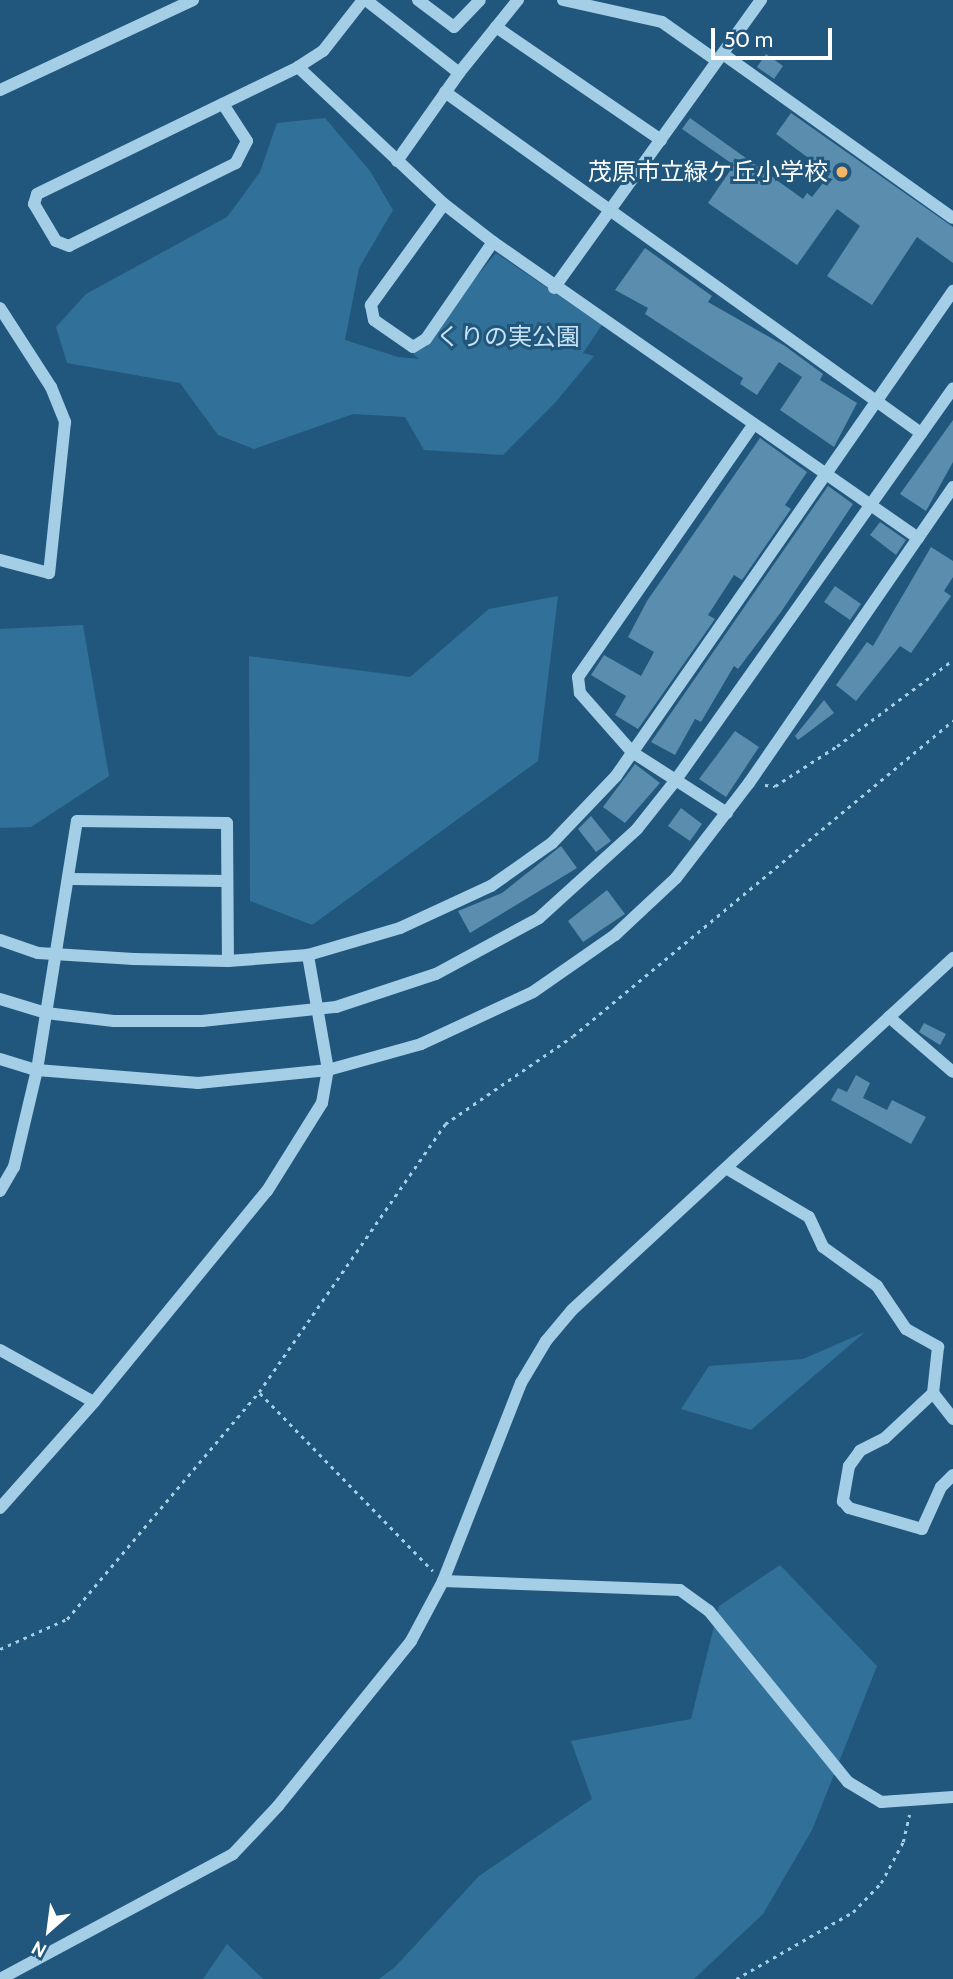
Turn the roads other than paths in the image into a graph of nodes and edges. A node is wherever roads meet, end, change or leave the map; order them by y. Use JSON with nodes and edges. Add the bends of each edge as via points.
{"nodes":[{"id":1,"x":193,"y":0,"type":"edge"},
{"id":2,"x":365,"y":0,"type":"edge"},
{"id":3,"x":418,"y":0,"type":"edge"},
{"id":4,"x":480,"y":0,"type":"edge"},
{"id":5,"x":518,"y":0,"type":"edge"},
{"id":6,"x":563,"y":0,"type":"edge"},
{"id":7,"x":761,"y":0,"type":"edge"},
{"id":8,"x":496,"y":27,"type":"junction"},
{"id":9,"x":720,"y":57,"type":"junction"},
{"id":10,"x":298,"y":67,"type":"junction"},
{"id":11,"x":459,"y":73,"type":"junction"},
{"id":12,"x":0,"y":90,"type":"edge"},
{"id":13,"x":445,"y":92,"type":"junction"},
{"id":14,"x":223,"y":104,"type":"junction"},
{"id":15,"x":661,"y":140,"type":"junction"},
{"id":16,"x":397,"y":161,"type":"junction"},
{"id":17,"x":444,"y":204,"type":"junction"},
{"id":18,"x":610,"y":210,"type":"junction"},
{"id":19,"x":953,"y":218,"type":"edge"},
{"id":20,"x":492,"y":242,"type":"junction"},
{"id":21,"x":555,"y":288,"type":"junction"},
{"id":22,"x":953,"y":291,"type":"edge"},
{"id":23,"x":0,"y":309,"type":"edge"},
{"id":24,"x":953,"y":389,"type":"edge"},
{"id":25,"x":877,"y":401,"type":"junction"},
{"id":26,"x":754,"y":424,"type":"junction"},
{"id":27,"x":921,"y":433,"type":"junction"},
{"id":28,"x":827,"y":473,"type":"junction"},
{"id":29,"x":953,"y":487,"type":"edge"},
{"id":30,"x":870,"y":502,"type":"junction"},
{"id":31,"x":918,"y":538,"type":"junction"},
{"id":32,"x":0,"y":561,"type":"edge"},
{"id":33,"x":632,"y":752,"type":"junction"},
{"id":34,"x":675,"y":781,"type":"junction"},
{"id":35,"x":727,"y":813,"type":"junction"},
{"id":36,"x":71,"y":879,"type":"junction"},
{"id":37,"x":228,"y":881,"type":"junction"},
{"id":38,"x":0,"y":940,"type":"edge"},
{"id":39,"x":56,"y":955,"type":"junction"},
{"id":40,"x":308,"y":955,"type":"junction"},
{"id":41,"x":953,"y":958,"type":"edge"},
{"id":42,"x":228,"y":961,"type":"junction"},
{"id":43,"x":0,"y":999,"type":"edge"},
{"id":44,"x":317,"y":1009,"type":"junction"},
{"id":45,"x":46,"y":1013,"type":"junction"},
{"id":46,"x":889,"y":1017,"type":"junction"},
{"id":47,"x":0,"y":1059,"type":"edge"},
{"id":48,"x":37,"y":1070,"type":"junction"},
{"id":49,"x":328,"y":1070,"type":"junction"},
{"id":50,"x":953,"y":1072,"type":"edge"},
{"id":51,"x":726,"y":1168,"type":"junction"},
{"id":52,"x":0,"y":1191,"type":"edge"},
{"id":53,"x":0,"y":1350,"type":"edge"},
{"id":54,"x":933,"y":1393,"type":"junction"},
{"id":55,"x":94,"y":1402,"type":"junction"},
{"id":56,"x":953,"y":1419,"type":"edge"},
{"id":57,"x":953,"y":1475,"type":"edge"},
{"id":58,"x":0,"y":1508,"type":"edge"},
{"id":59,"x":443,"y":1581,"type":"junction"},
{"id":60,"x":953,"y":1797,"type":"edge"},
{"id":61,"x":0,"y":1979,"type":"edge"}],
"edges":[{"from":1,"to":12,"type":"street"},
{"from":2,"to":10,"type":"street","via":[[323,51]]},
{"from":2,"to":11,"type":"street"},
{"from":3,"to":4,"type":"street","via":[[454,27]]},
{"from":5,"to":8,"type":"street"},
{"from":6,"to":9,"type":"street","via":[[662,22]]},
{"from":7,"to":9,"type":"street"},
{"from":8,"to":11,"type":"street"},
{"from":8,"to":15,"type":"street"},
{"from":9,"to":15,"type":"street"},
{"from":9,"to":19,"type":"street"},
{"from":10,"to":14,"type":"street"},
{"from":10,"to":16,"type":"street"},
{"from":11,"to":13,"type":"street"},
{"from":13,"to":16,"type":"street"},
{"from":13,"to":18,"type":"street"},
{"from":14,"to":14,"type":"street","via":[[37,194],[34,204],[56,241],[69,246],[236,163],[247,141]]},
{"from":15,"to":18,"type":"street"},
{"from":16,"to":17,"type":"street"},
{"from":17,"to":20,"type":"street"},
{"from":17,"to":20,"type":"street","via":[[371,305],[374,320],[413,347],[426,339]]},
{"from":18,"to":21,"type":"street"},
{"from":18,"to":25,"type":"street"},
{"from":20,"to":21,"type":"street"},
{"from":21,"to":26,"type":"street"},
{"from":22,"to":25,"type":"street"},
{"from":23,"to":32,"type":"street","via":[[51,387],[65,422],[49,573]]},
{"from":24,"to":27,"type":"street"},
{"from":25,"to":27,"type":"street"},
{"from":25,"to":28,"type":"street"},
{"from":26,"to":28,"type":"street"},
{"from":26,"to":33,"type":"street","via":[[578,677],[580,693]]},
{"from":27,"to":30,"type":"street"},
{"from":28,"to":30,"type":"street"},
{"from":28,"to":33,"type":"street"},
{"from":29,"to":31,"type":"street"},
{"from":30,"to":31,"type":"street"},
{"from":30,"to":34,"type":"street"},
{"from":31,"to":35,"type":"street"},
{"from":33,"to":34,"type":"street"},
{"from":33,"to":40,"type":"street","via":[[552,843],[491,886],[400,928]]},
{"from":34,"to":35,"type":"street"},
{"from":34,"to":44,"type":"street","via":[[638,829],[539,918],[436,974]]},
{"from":35,"to":49,"type":"street","via":[[676,878],[635,916],[533,992],[421,1044]]},
{"from":36,"to":37,"type":"street"},
{"from":36,"to":37,"type":"street","via":[[77,821],[227,823]]},
{"from":36,"to":39,"type":"street"},
{"from":37,"to":42,"type":"street"},
{"from":38,"to":39,"type":"street"},
{"from":39,"to":42,"type":"street"},
{"from":39,"to":45,"type":"street"},
{"from":40,"to":42,"type":"street"},
{"from":40,"to":44,"type":"street"},
{"from":41,"to":46,"type":"street"},
{"from":43,"to":45,"type":"street"},
{"from":44,"to":45,"type":"street","via":[[168,1022]]},
{"from":44,"to":49,"type":"street"},
{"from":45,"to":48,"type":"street"},
{"from":46,"to":50,"type":"street"},
{"from":46,"to":51,"type":"street"},
{"from":47,"to":48,"type":"street"},
{"from":48,"to":49,"type":"street","via":[[198,1083]]},
{"from":48,"to":52,"type":"street","via":[[14,1167]]},
{"from":49,"to":55,"type":"street","via":[[321,1103],[267,1191]]},
{"from":51,"to":54,"type":"street","via":[[808,1217],[823,1247],[877,1286],[906,1329],[938,1347]]},
{"from":51,"to":59,"type":"street","via":[[572,1310],[546,1340],[521,1383]]},
{"from":53,"to":55,"type":"street"},
{"from":54,"to":56,"type":"street"},
{"from":54,"to":57,"type":"street","via":[[884,1438],[860,1451],[849,1466],[843,1501],[849,1508],[922,1529],[941,1487]]},
{"from":55,"to":58,"type":"street"},
{"from":59,"to":60,"type":"street","via":[[680,1590],[709,1611],[848,1782],[881,1802]]},
{"from":59,"to":61,"type":"street","via":[[411,1641],[278,1806],[233,1854]]}]}
